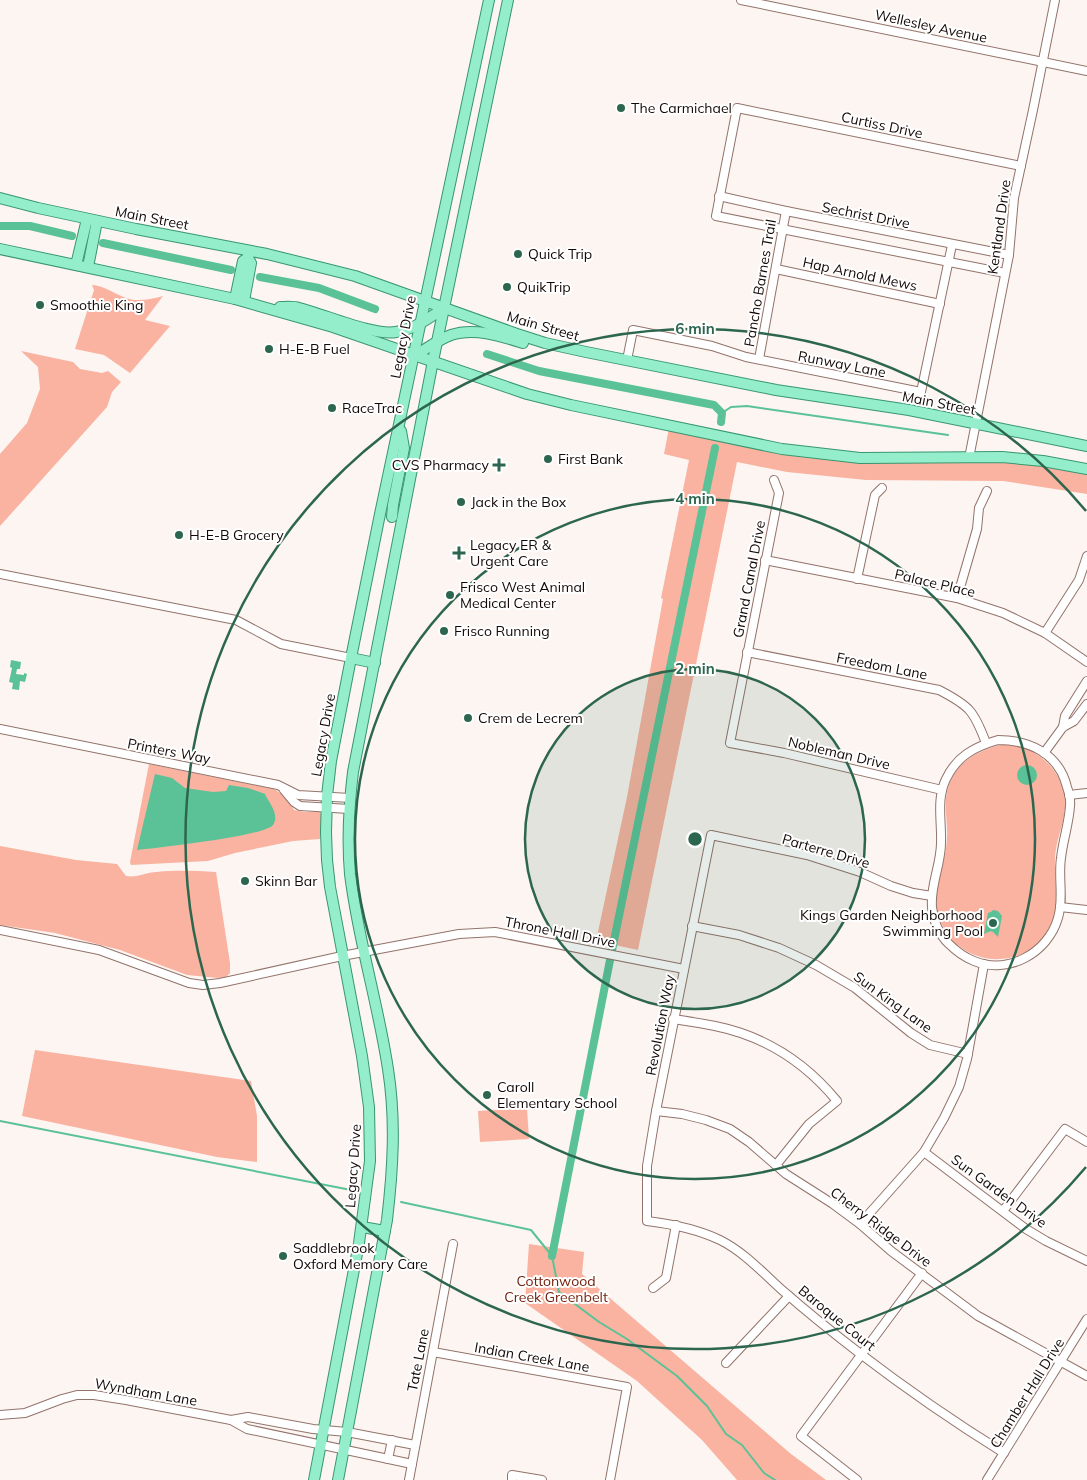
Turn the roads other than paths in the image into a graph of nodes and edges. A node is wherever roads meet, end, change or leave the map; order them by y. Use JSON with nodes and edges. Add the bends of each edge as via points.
{"nodes":[{"id":1,"x":489,"y":0,"type":"edge"},
{"id":2,"x":505,"y":0,"type":"edge"},
{"id":3,"x":741,"y":0,"type":"edge"},
{"id":4,"x":1055,"y":0,"type":"edge"},
{"id":5,"x":1042,"y":62,"type":"junction"},
{"id":6,"x":1087,"y":71,"type":"edge"},
{"id":7,"x":456,"y":152,"type":"junction"},
{"id":8,"x":475,"y":156,"type":"junction"},
{"id":9,"x":1021,"y":166,"type":"junction"},
{"id":10,"x":719,"y":196,"type":"junction"},
{"id":11,"x":0,"y":198,"type":"edge"},
{"id":12,"x":786,"y":211,"type":"junction"},
{"id":13,"x":92,"y":220,"type":"junction"},
{"id":14,"x":783,"y":229,"type":"junction"},
{"id":15,"x":952,"y":245,"type":"junction"},
{"id":16,"x":0,"y":249,"type":"edge"},
{"id":17,"x":249,"y":254,"type":"junction"},
{"id":18,"x":1008,"y":255,"type":"junction"},
{"id":19,"x":949,"y":262,"type":"junction"},
{"id":20,"x":76,"y":265,"type":"junction"},
{"id":21,"x":88,"y":267,"type":"junction"},
{"id":22,"x":776,"y":269,"type":"junction"},
{"id":23,"x":1005,"y":273,"type":"junction"},
{"id":24,"x":239,"y":300,"type":"junction"},
{"id":25,"x":424,"y":301,"type":"junction"},
{"id":26,"x":940,"y":304,"type":"junction"},
{"id":27,"x":269,"y":308,"type":"junction"},
{"id":28,"x":444,"y":308,"type":"junction"},
{"id":29,"x":420,"y":324,"type":"junction"},
{"id":30,"x":437,"y":343,"type":"junction"},
{"id":31,"x":586,"y":352,"type":"junction"},
{"id":32,"x":414,"y":356,"type":"junction"},
{"id":33,"x":627,"y":360,"type":"junction"},
{"id":34,"x":759,"y":360,"type":"junction"},
{"id":35,"x":433,"y":361,"type":"junction"},
{"id":36,"x":400,"y":422,"type":"junction"},
{"id":37,"x":975,"y":424,"type":"junction"},
{"id":38,"x":1087,"y":446,"type":"edge"},
{"id":39,"x":969,"y":458,"type":"junction"},
{"id":40,"x":1087,"y":469,"type":"edge"},
{"id":41,"x":774,"y":480,"type":"dead end"},
{"id":42,"x":882,"y":488,"type":"dead end"},
{"id":43,"x":987,"y":491,"type":"dead end"},
{"id":44,"x":380,"y":514,"type":"junction"},
{"id":45,"x":392,"y":517,"type":"junction"},
{"id":46,"x":403,"y":519,"type":"junction"},
{"id":47,"x":1087,"y":556,"type":"edge"},
{"id":48,"x":765,"y":560,"type":"junction"},
{"id":49,"x":0,"y":574,"type":"edge"},
{"id":50,"x":857,"y":579,"type":"junction"},
{"id":51,"x":957,"y":598,"type":"junction"},
{"id":52,"x":1045,"y":633,"type":"junction"},
{"id":53,"x":747,"y":652,"type":"junction"},
{"id":54,"x":351,"y":658,"type":"junction"},
{"id":55,"x":1087,"y":662,"type":"edge"},
{"id":56,"x":375,"y":663,"type":"junction"},
{"id":57,"x":1087,"y":682,"type":"edge"},
{"id":58,"x":1087,"y":704,"type":"edge"},
{"id":59,"x":1062,"y":727,"type":"junction"},
{"id":60,"x":0,"y":729,"type":"edge"},
{"id":61,"x":730,"y":743,"type":"joint"},
{"id":62,"x":986,"y":743,"type":"junction"},
{"id":63,"x":1044,"y":753,"type":"junction"},
{"id":64,"x":942,"y":790,"type":"junction"},
{"id":65,"x":1087,"y":793,"type":"edge"},
{"id":66,"x":1069,"y":795,"type":"junction"},
{"id":67,"x":350,"y":798,"type":"junction"},
{"id":68,"x":326,"y":802,"type":"junction"},
{"id":69,"x":349,"y":809,"type":"junction"},
{"id":70,"x":711,"y":835,"type":"joint"},
{"id":71,"x":932,"y":896,"type":"junction"},
{"id":72,"x":1060,"y":907,"type":"junction"},
{"id":73,"x":1087,"y":910,"type":"edge"},
{"id":74,"x":692,"y":926,"type":"junction"},
{"id":75,"x":0,"y":930,"type":"edge"},
{"id":76,"x":364,"y":952,"type":"junction"},
{"id":77,"x":342,"y":956,"type":"junction"},
{"id":78,"x":984,"y":964,"type":"junction"},
{"id":79,"x":684,"y":968,"type":"junction"},
{"id":80,"x":673,"y":1019,"type":"junction"},
{"id":81,"x":968,"y":1054,"type":"junction"},
{"id":82,"x":656,"y":1111,"type":"junction"},
{"id":83,"x":1087,"y":1142,"type":"edge"},
{"id":84,"x":924,"y":1152,"type":"junction"},
{"id":85,"x":776,"y":1165,"type":"junction"},
{"id":86,"x":1003,"y":1211,"type":"junction"},
{"id":87,"x":647,"y":1221,"type":"joint"},
{"id":88,"x":860,"y":1224,"type":"junction"},
{"id":89,"x":676,"y":1225,"type":"junction"},
{"id":90,"x":362,"y":1227,"type":"junction"},
{"id":91,"x":385,"y":1232,"type":"junction"},
{"id":92,"x":452,"y":1244,"type":"dead end"},
{"id":93,"x":1087,"y":1261,"type":"edge"},
{"id":94,"x":922,"y":1274,"type":"junction"},
{"id":95,"x":653,"y":1288,"type":"dead end"},
{"id":96,"x":789,"y":1296,"type":"junction"},
{"id":97,"x":1087,"y":1319,"type":"edge"},
{"id":98,"x":432,"y":1352,"type":"junction"},
{"id":99,"x":861,"y":1354,"type":"junction"},
{"id":100,"x":1062,"y":1361,"type":"junction"},
{"id":101,"x":726,"y":1363,"type":"dead end"},
{"id":102,"x":1087,"y":1376,"type":"edge"},
{"id":103,"x":0,"y":1415,"type":"edge"},
{"id":104,"x":230,"y":1420,"type":"junction"},
{"id":105,"x":323,"y":1430,"type":"junction"},
{"id":106,"x":347,"y":1432,"type":"junction"},
{"id":107,"x":392,"y":1440,"type":"junction"},
{"id":108,"x":321,"y":1445,"type":"junction"},
{"id":109,"x":415,"y":1445,"type":"junction"},
{"id":110,"x":344,"y":1450,"type":"junction"},
{"id":111,"x":1004,"y":1453,"type":"junction"},
{"id":112,"x":388,"y":1459,"type":"junction"},
{"id":113,"x":412,"y":1464,"type":"junction"},
{"id":114,"x":512,"y":1477,"type":"edge"},
{"id":115,"x":314,"y":1480,"type":"edge"},
{"id":116,"x":338,"y":1480,"type":"edge"},
{"id":117,"x":409,"y":1480,"type":"edge"},
{"id":118,"x":542,"y":1480,"type":"edge"},
{"id":119,"x":610,"y":1480,"type":"edge"},
{"id":120,"x":857,"y":1480,"type":"edge"},
{"id":121,"x":987,"y":1480,"type":"edge"}],
"edges":[{"from":1,"to":7,"type":"main road","name":"Legacy Drive"},
{"from":2,"to":8,"type":"main road"},
{"from":3,"to":5,"type":"street","name":"Wellesley Avenue"},
{"from":4,"to":5,"type":"street","name":"Kentland Drive"},
{"from":5,"to":6,"type":"street","name":"Wellesley Avenue"},
{"from":5,"to":9,"type":"street","name":"Kentland Drive"},
{"from":7,"to":8,"type":"main road"},
{"from":7,"to":25,"type":"main road","name":"Legacy Drive"},
{"from":8,"to":28,"type":"main road"},
{"from":9,"to":10,"type":"street","name":"Curtiss Drive","via":[[737,108]]},
{"from":9,"to":18,"type":"street","name":"Kentland Drive"},
{"from":10,"to":12,"type":"street","name":"Sechrist Drive"},
{"from":10,"to":14,"type":"street","via":[[716,216]]},
{"from":11,"to":13,"type":"main road","name":"Main Street"},
{"from":12,"to":14,"type":"street","name":"Pancho Barnes Trail"},
{"from":12,"to":15,"type":"street","name":"Sechrist Drive"},
{"from":13,"to":17,"type":"main road","name":"Main Street"},
{"from":13,"to":20,"type":"main road"},
{"from":13,"to":21,"type":"main road"},
{"from":14,"to":19,"type":"street"},
{"from":14,"to":22,"type":"street","name":"Pancho Barnes Trail"},
{"from":15,"to":18,"type":"street","name":"Sechrist Drive"},
{"from":15,"to":19,"type":"street"},
{"from":16,"to":20,"type":"main road"},
{"from":17,"to":24,"type":"main road","via":[[243,261]]},
{"from":17,"to":25,"type":"main road","name":"Main Street","via":[[267,254],[355,276]]},
{"from":18,"to":23,"type":"street","name":"Kentland Drive"},
{"from":19,"to":23,"type":"street"},
{"from":19,"to":26,"type":"street"},
{"from":20,"to":21,"type":"main road"},
{"from":21,"to":24,"type":"main road"},
{"from":22,"to":26,"type":"street","name":"Hap Arnold Mews"},
{"from":22,"to":34,"type":"street","name":"Pancho Barnes Trail"},
{"from":23,"to":37,"type":"street","name":"Kentland Drive"},
{"from":24,"to":27,"type":"main road"},
{"from":25,"to":28,"type":"main road","name":"Main Street"},
{"from":25,"to":29,"type":"main road","name":"Legacy Drive"},
{"from":26,"to":34,"type":"street","name":"Runway Lane","via":[[921,392]]},
{"from":27,"to":29,"type":"main road","via":[[297,307],[384,332]]},
{"from":27,"to":32,"type":"main road"},
{"from":28,"to":29,"type":"main road"},
{"from":28,"to":30,"type":"main road"},
{"from":28,"to":31,"type":"main road","name":"Main Street","via":[[528,338]]},
{"from":29,"to":32,"type":"main road","name":"Legacy Drive"},
{"from":30,"to":31,"type":"main road","via":[[450,335],[472,332],[564,354]]},
{"from":30,"to":32,"type":"main road"},
{"from":30,"to":35,"type":"main road"},
{"from":31,"to":33,"type":"main road","name":"Main Street"},
{"from":32,"to":35,"type":"main road"},
{"from":32,"to":36,"type":"main road","name":"Legacy Drive"},
{"from":33,"to":34,"type":"street","name":"Runway Lane","via":[[633,330],[712,346]]},
{"from":33,"to":37,"type":"main road","name":"Main Street","via":[[776,390],[909,410]]},
{"from":35,"to":39,"type":"main road","via":[[527,394],[782,449],[860,458]]},
{"from":35,"to":46,"type":"main road"},
{"from":36,"to":44,"type":"main road","name":"Legacy Drive"},
{"from":36,"to":45,"type":"main road","via":[[404,448]]},
{"from":37,"to":38,"type":"main road","name":"Main Street"},
{"from":37,"to":39,"type":"street","name":"Kentland Drive"},
{"from":39,"to":40,"type":"main road","via":[[1018,458]]},
{"from":41,"to":48,"type":"street","name":"Grand Canal Drive","via":[[779,493]]},
{"from":42,"to":50,"type":"street","via":[[875,495]]},
{"from":43,"to":51,"type":"street","via":[[979,508],[977,529]]},
{"from":44,"to":45,"type":"main road"},
{"from":44,"to":54,"type":"main road","name":"Legacy Drive"},
{"from":45,"to":46,"type":"main road"},
{"from":46,"to":56,"type":"main road"},
{"from":47,"to":52,"type":"street","via":[[1080,580]]},
{"from":48,"to":50,"type":"street","name":"Palace Place"},
{"from":48,"to":53,"type":"street","name":"Grand Canal Drive"},
{"from":49,"to":54,"type":"street","via":[[236,620],[281,644]]},
{"from":50,"to":51,"type":"street","name":"Palace Place"},
{"from":51,"to":52,"type":"street","name":"Palace Place","via":[[1003,613]]},
{"from":52,"to":55,"type":"street","name":"Palace Place"},
{"from":53,"to":61,"type":"street","name":"Grand Canal Drive"},
{"from":53,"to":62,"type":"street","name":"Freedom Lane","via":[[939,690],[960,701],[973,713]]},
{"from":54,"to":56,"type":"main road"},
{"from":54,"to":68,"type":"main road","name":"Legacy Drive"},
{"from":56,"to":67,"type":"main road"},
{"from":57,"to":59,"type":"street","via":[[1065,716]]},
{"from":58,"to":59,"type":"street","via":[[1074,721]]},
{"from":59,"to":63,"type":"street"},
{"from":60,"to":68,"type":"street","name":"Printers Way","via":[[278,785]]},
{"from":61,"to":64,"type":"street","name":"Nobleman Drive"},
{"from":62,"to":63,"type":"street","via":[[1010,740],[1034,746]]},
{"from":62,"to":64,"type":"street","via":[[965,754],[952,768]]},
{"from":63,"to":66,"type":"street","via":[[1064,774]]},
{"from":64,"to":71,"type":"street","via":[[941,845]]},
{"from":65,"to":66,"type":"street"},
{"from":66,"to":72,"type":"street","via":[[1059,877]]},
{"from":67,"to":68,"type":"street","name":"Printers Way"},
{"from":67,"to":69,"type":"main road"},
{"from":68,"to":69,"type":"street","name":"Printers Way"},
{"from":68,"to":77,"type":"main road","name":"Legacy Drive","via":[[327,860]]},
{"from":69,"to":76,"type":"main road","via":[[350,872]]},
{"from":70,"to":71,"type":"street","name":"Parterre Drive","via":[[807,855],[891,886]]},
{"from":70,"to":74,"type":"street","name":"Revolution Way"},
{"from":71,"to":78,"type":"street","via":[[934,917],[944,940],[966,958]]},
{"from":72,"to":73,"type":"street"},
{"from":72,"to":78,"type":"street","via":[[1051,934],[1037,951],[1025,959],[1005,965]]},
{"from":74,"to":79,"type":"street","name":"Revolution Way"},
{"from":74,"to":81,"type":"street","name":"Sun King Lane","via":[[739,935],[816,965],[856,988],[910,1033],[930,1045]]},
{"from":75,"to":77,"type":"street","name":"Throne Hall Drive","via":[[99,950],[189,984],[220,983]]},
{"from":76,"to":77,"type":"street","name":"Throne Hall Drive"},
{"from":76,"to":79,"type":"street","name":"Throne Hall Drive","via":[[459,934],[495,932]]},
{"from":76,"to":91,"type":"main road","via":[[388,1067],[393,1115],[392,1183]]},
{"from":77,"to":90,"type":"main road","name":"Legacy Drive","via":[[369,1107],[370,1160]]},
{"from":78,"to":81,"type":"street"},
{"from":79,"to":80,"type":"street","name":"Revolution Way"},
{"from":80,"to":82,"type":"street","name":"Revolution Way"},
{"from":80,"to":85,"type":"street","via":[[716,1026],[778,1049],[807,1068],[837,1100],[809,1124]]},
{"from":81,"to":84,"type":"street","via":[[959,1087]]},
{"from":82,"to":85,"type":"street","name":"Cherry Ridge Drive","via":[[706,1120],[730,1130]]},
{"from":82,"to":87,"type":"street","name":"Revolution Way","via":[[647,1166]]},
{"from":83,"to":86,"type":"street","via":[[1065,1129]]},
{"from":84,"to":86,"type":"street","name":"Sun Garden Drive"},
{"from":84,"to":88,"type":"street"},
{"from":85,"to":88,"type":"street","name":"Cherry Ridge Drive"},
{"from":86,"to":93,"type":"street","name":"Sun Garden Drive","via":[[1046,1241]]},
{"from":87,"to":89,"type":"street","name":"Baroque Court"},
{"from":88,"to":94,"type":"street","name":"Cherry Ridge Drive"},
{"from":89,"to":95,"type":"street","via":[[666,1278]]},
{"from":89,"to":96,"type":"street","name":"Baroque Court","via":[[720,1240],[744,1256]]},
{"from":90,"to":91,"type":"main road"},
{"from":90,"to":105,"type":"main road","name":"Legacy Drive"},
{"from":91,"to":106,"type":"main road"},
{"from":92,"to":98,"type":"street","name":"Tate Lane"},
{"from":94,"to":99,"type":"street"},
{"from":94,"to":100,"type":"street","name":"Cherry Ridge Drive","via":[[978,1316]]},
{"from":96,"to":99,"type":"street","name":"Baroque Court"},
{"from":96,"to":101,"type":"street"},
{"from":97,"to":100,"type":"street","name":"Chamber Hall Drive"},
{"from":98,"to":109,"type":"street","name":"Tate Lane"},
{"from":98,"to":119,"type":"street","name":"Indian Creek Lane","via":[[627,1387]]},
{"from":99,"to":111,"type":"street","name":"Baroque Court","via":[[956,1423]]},
{"from":99,"to":120,"type":"street","via":[[801,1436]]},
{"from":100,"to":102,"type":"street","name":"Cherry Ridge Drive"},
{"from":100,"to":111,"type":"street","name":"Chamber Hall Drive"},
{"from":103,"to":104,"type":"street","name":"Wyndham Lane","via":[[25,1413],[62,1398],[86,1395]]},
{"from":104,"to":105,"type":"street","name":"Wyndham Lane","via":[[248,1417]]},
{"from":104,"to":108,"type":"street","name":"Wyndham Lane","via":[[247,1429]]},
{"from":105,"to":106,"type":"street","name":"Wyndham Lane"},
{"from":105,"to":108,"type":"main road","name":"Legacy Drive"},
{"from":106,"to":107,"type":"street","name":"Wyndham Lane"},
{"from":106,"to":110,"type":"main road"},
{"from":107,"to":109,"type":"street","name":"Wyndham Lane"},
{"from":107,"to":112,"type":"street"},
{"from":108,"to":110,"type":"street","name":"Wyndham Lane"},
{"from":108,"to":115,"type":"main road","name":"Legacy Drive"},
{"from":109,"to":113,"type":"street","name":"Tate Lane"},
{"from":110,"to":112,"type":"street","name":"Wyndham Lane"},
{"from":110,"to":116,"type":"main road"},
{"from":111,"to":121,"type":"street","name":"Chamber Hall Drive"},
{"from":112,"to":113,"type":"street","name":"Wyndham Lane"},
{"from":113,"to":117,"type":"street","name":"Tate Lane"},
{"from":114,"to":118,"type":"street"}]}
